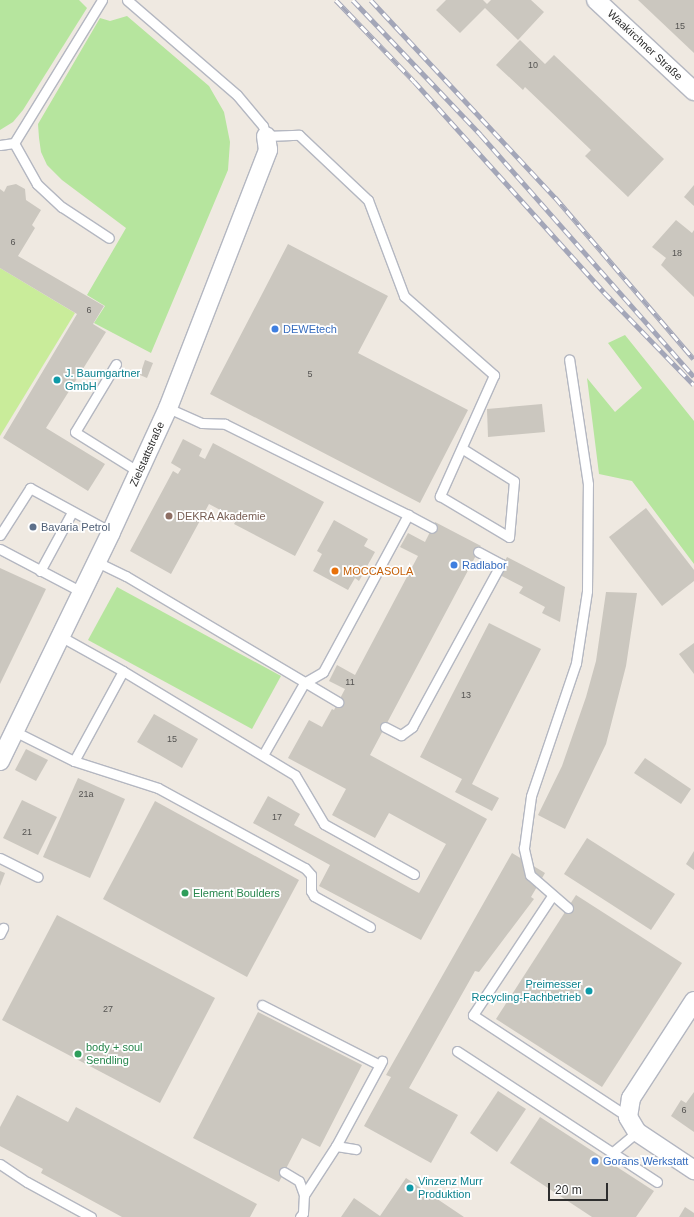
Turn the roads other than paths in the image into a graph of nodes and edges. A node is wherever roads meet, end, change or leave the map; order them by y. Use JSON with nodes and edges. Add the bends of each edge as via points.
{"nodes":[{"id":1,"x":102,"y":0,"type":"edge"},
{"id":2,"x":127,"y":0,"type":"edge"},
{"id":3,"x":596,"y":0,"type":"edge"},
{"id":4,"x":694,"y":91,"type":"edge"},
{"id":5,"x":266,"y":136,"type":"junction"},
{"id":6,"x":14,"y":143,"type":"junction"},
{"id":7,"x":0,"y":145,"type":"edge"},
{"id":8,"x":109,"y":238,"type":"dead end"},
{"id":9,"x":569,"y":359,"type":"dead end"},
{"id":10,"x":116,"y":364,"type":"dead end"},
{"id":11,"x":168,"y":408,"type":"junction"},
{"id":12,"x":463,"y":449,"type":"junction"},
{"id":13,"x":139,"y":472,"type":"junction"},
{"id":14,"x":72,"y":512,"type":"junction"},
{"id":15,"x":408,"y":515,"type":"junction"},
{"id":16,"x":432,"y":528,"type":"dead end"},
{"id":17,"x":111,"y":532,"type":"junction"},
{"id":18,"x":0,"y":535,"type":"edge"},
{"id":19,"x":0,"y":549,"type":"edge"},
{"id":20,"x":478,"y":552,"type":"dead end"},
{"id":21,"x":97,"y":562,"type":"junction"},
{"id":22,"x":40,"y":571,"type":"junction"},
{"id":23,"x":82,"y":592,"type":"junction"},
{"id":24,"x":60,"y":636,"type":"junction"},
{"id":25,"x":123,"y":671,"type":"junction"},
{"id":26,"x":304,"y":683,"type":"junction"},
{"id":27,"x":338,"y":702,"type":"dead end"},
{"id":28,"x":385,"y":727,"type":"dead end"},
{"id":29,"x":14,"y":731,"type":"junction"},
{"id":30,"x":263,"y":755,"type":"junction"},
{"id":31,"x":0,"y":761,"type":"edge"},
{"id":32,"x":74,"y":761,"type":"junction"},
{"id":33,"x":0,"y":858,"type":"edge"},
{"id":34,"x":414,"y":874,"type":"dead end"},
{"id":35,"x":38,"y":876,"type":"dead end"},
{"id":36,"x":552,"y":896,"type":"junction"},
{"id":37,"x":568,"y":908,"type":"dead end"},
{"id":38,"x":370,"y":927,"type":"dead end"},
{"id":39,"x":694,"y":1001,"type":"edge"},
{"id":40,"x":262,"y":1005,"type":"dead end"},
{"id":41,"x":457,"y":1051,"type":"dead end"},
{"id":42,"x":632,"y":1124,"type":"junction"},
{"id":43,"x":336,"y":1146,"type":"junction"},
{"id":44,"x":356,"y":1149,"type":"dead end"},
{"id":45,"x":613,"y":1152,"type":"junction"},
{"id":46,"x":0,"y":1164,"type":"edge"},
{"id":47,"x":694,"y":1170,"type":"edge"},
{"id":48,"x":284,"y":1172,"type":"dead end"},
{"id":49,"x":657,"y":1182,"type":"dead end"},
{"id":50,"x":304,"y":1195,"type":"junction"},
{"id":51,"x":91,"y":1217,"type":"edge"},
{"id":52,"x":300,"y":1217,"type":"edge"}],
"edges":[{"from":1,"to":6,"type":"lane"},
{"from":2,"to":5,"type":"lane","via":[[237,95],[263,126]]},
{"from":3,"to":4,"type":"street","name":"Waakirchner Straße"},
{"from":5,"to":11,"type":"street","name":"Zielstattstraße","via":[[268,150]]},
{"from":5,"to":12,"type":"lane","via":[[299,136],[368,200],[404,296],[494,375]]},
{"from":6,"to":7,"type":"lane"},
{"from":6,"to":8,"type":"lane","via":[[37,184],[62,207]]},
{"from":9,"to":36,"type":"lane","via":[[588,484],[587,591],[576,663],[531,796],[524,848],[530,875]]},
{"from":10,"to":13,"type":"lane","via":[[75,432]]},
{"from":11,"to":13,"type":"street","name":"Zielstattstraße"},
{"from":11,"to":15,"type":"lane","via":[[202,423],[225,424]]},
{"from":12,"to":12,"type":"lane","via":[[514,481],[509,537],[440,496]]},
{"from":13,"to":17,"type":"street","name":"Zielstattstraße"},
{"from":14,"to":17,"type":"lane"},
{"from":14,"to":18,"type":"lane","via":[[30,488]]},
{"from":14,"to":22,"type":"lane"},
{"from":15,"to":16,"type":"lane"},
{"from":15,"to":26,"type":"lane","via":[[323,672]]},
{"from":17,"to":21,"type":"street","name":"Zielstattstraße"},
{"from":19,"to":22,"type":"lane"},
{"from":20,"to":28,"type":"lane","via":[[501,564],[412,727],[401,735]]},
{"from":21,"to":23,"type":"street","name":"Zielstattstraße"},
{"from":21,"to":26,"type":"lane","via":[[126,576]]},
{"from":22,"to":23,"type":"lane"},
{"from":23,"to":24,"type":"street","name":"Zielstattstraße"},
{"from":24,"to":25,"type":"lane"},
{"from":24,"to":29,"type":"street","name":"Zielstattstraße"},
{"from":25,"to":30,"type":"lane"},
{"from":25,"to":32,"type":"lane"},
{"from":26,"to":27,"type":"lane"},
{"from":26,"to":30,"type":"lane"},
{"from":29,"to":31,"type":"street","name":"Zielstattstraße"},
{"from":29,"to":32,"type":"lane"},
{"from":30,"to":34,"type":"lane","via":[[295,775],[324,824]]},
{"from":32,"to":38,"type":"lane","via":[[158,788],[304,868],[311,875],[310,891],[314,896]]},
{"from":33,"to":35,"type":"lane"},
{"from":36,"to":37,"type":"lane"},
{"from":36,"to":42,"type":"lane","via":[[473,1015]]},
{"from":39,"to":42,"type":"street","via":[[631,1098]]},
{"from":40,"to":43,"type":"lane","via":[[381,1063]]},
{"from":41,"to":45,"type":"lane"},
{"from":42,"to":45,"type":"lane"},
{"from":42,"to":47,"type":"street"},
{"from":43,"to":44,"type":"lane"},
{"from":43,"to":50,"type":"lane"},
{"from":45,"to":49,"type":"lane"},
{"from":46,"to":51,"type":"lane"},
{"from":48,"to":50,"type":"lane","via":[[299,1182]]},
{"from":50,"to":52,"type":"lane"}]}
